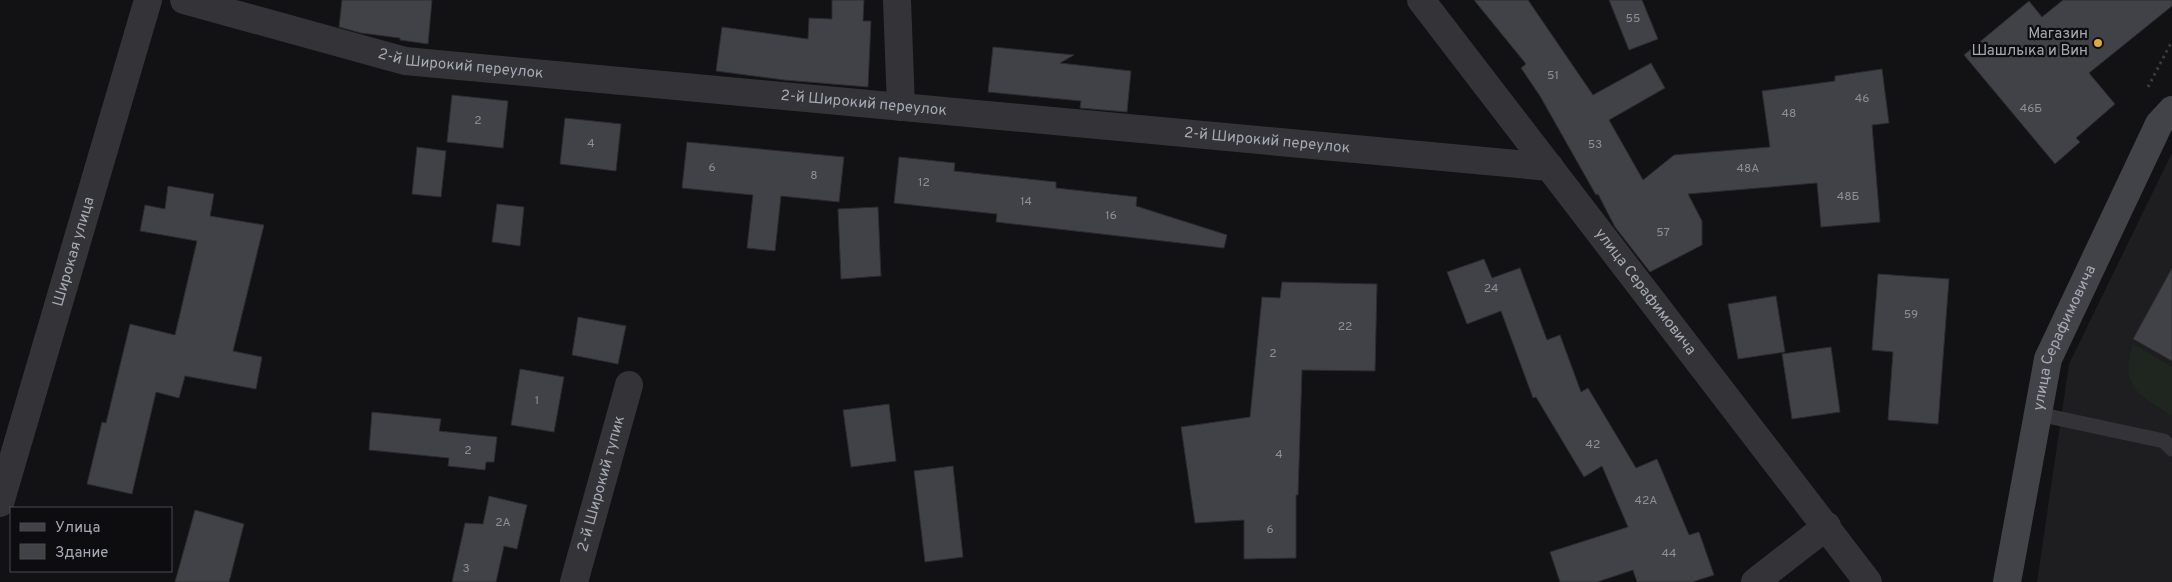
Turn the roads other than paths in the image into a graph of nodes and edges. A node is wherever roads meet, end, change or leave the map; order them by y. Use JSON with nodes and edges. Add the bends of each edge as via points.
{"nodes":[{"id":1,"x":148,"y":0,"type":"edge"},
{"id":2,"x":184,"y":0,"type":"edge"},
{"id":3,"x":897,"y":0,"type":"edge"},
{"id":4,"x":1421,"y":0,"type":"edge"},
{"id":5,"x":901,"y":107,"type":"junction"},
{"id":6,"x":2172,"y":110,"type":"edge"},
{"id":7,"x":1550,"y":167,"type":"junction"},
{"id":8,"x":629,"y":385,"type":"dead end"},
{"id":9,"x":2038,"y":414,"type":"junction"},
{"id":10,"x":2172,"y":449,"type":"edge"},
{"id":11,"x":0,"y":503,"type":"edge"},
{"id":12,"x":1827,"y":526,"type":"junction"},
{"id":13,"x":574,"y":582,"type":"edge"},
{"id":14,"x":1755,"y":582,"type":"edge"},
{"id":15,"x":1868,"y":582,"type":"edge"},
{"id":16,"x":2007,"y":582,"type":"edge"}],
"edges":[{"from":1,"to":11,"type":"street","name":"Широкая улица"},
{"from":2,"to":5,"type":"street","name":"2-й Широкий переулок","via":[[405,61]]},
{"from":3,"to":5,"type":"street"},
{"from":4,"to":7,"type":"street","name":"улица Серафимовича"},
{"from":5,"to":7,"type":"street","name":"2-й Широкий переулок"},
{"from":6,"to":9,"type":"street","name":"улица Серафимовича","via":[[2159,124],[2048,359]]},
{"from":7,"to":12,"type":"street","name":"улица Серафимовича"},
{"from":8,"to":13,"type":"street","name":"2-й Широкий тупик"},
{"from":9,"to":10,"type":"lane","via":[[2164,441]]},
{"from":9,"to":16,"type":"street","name":"улица Серафимовича"},
{"from":12,"to":14,"type":"street"},
{"from":12,"to":15,"type":"street","name":"улица Серафимовича"}]}
